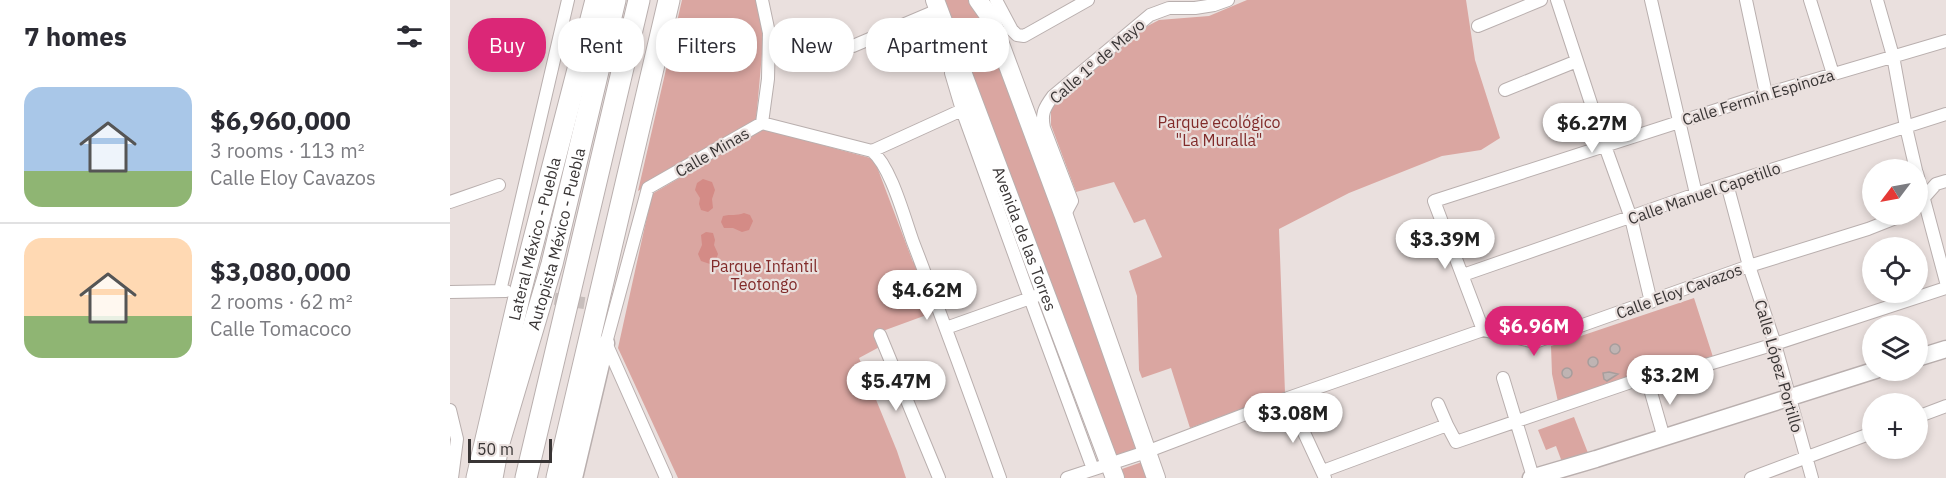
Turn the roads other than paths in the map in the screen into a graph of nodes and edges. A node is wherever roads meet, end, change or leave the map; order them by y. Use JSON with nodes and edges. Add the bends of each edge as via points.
{"nodes":[{"id":1,"x":568,"y":0,"type":"edge"},
{"id":2,"x":588,"y":0,"type":"edge"},
{"id":3,"x":596,"y":0,"type":"edge"},
{"id":4,"x":615,"y":0,"type":"edge"},
{"id":5,"x":639,"y":0,"type":"edge"},
{"id":6,"x":669,"y":0,"type":"edge"},
{"id":7,"x":762,"y":0,"type":"edge"},
{"id":8,"x":978,"y":0,"type":"edge"},
{"id":9,"x":996,"y":0,"type":"edge"},
{"id":10,"x":1088,"y":0,"type":"edge"},
{"id":11,"x":1228,"y":0,"type":"edge"},
{"id":12,"x":1541,"y":0,"type":"edge"},
{"id":13,"x":1557,"y":0,"type":"edge"},
{"id":14,"x":1651,"y":0,"type":"edge"},
{"id":15,"x":1746,"y":0,"type":"edge"},
{"id":16,"x":1810,"y":0,"type":"edge"},
{"id":17,"x":1877,"y":0,"type":"edge"},
{"id":18,"x":1165,"y":4,"type":"edge"},
{"id":19,"x":937,"y":5,"type":"edge"},
{"id":20,"x":587,"y":18,"type":"edge"},
{"id":21,"x":591,"y":18,"type":"edge"},
{"id":22,"x":1478,"y":26,"type":"dead end"},
{"id":23,"x":1946,"y":41,"type":"edge"},
{"id":24,"x":854,"y":45,"type":"edge"},
{"id":25,"x":1893,"y":56,"type":"junction"},
{"id":26,"x":1577,"y":61,"type":"junction"},
{"id":27,"x":577,"y":72,"type":"edge"},
{"id":28,"x":951,"y":73,"type":"dead end"},
{"id":29,"x":1833,"y":74,"type":"junction"},
{"id":30,"x":1506,"y":90,"type":"dead end"},
{"id":31,"x":1766,"y":94,"type":"junction"},
{"id":32,"x":962,"y":110,"type":"junction"},
{"id":33,"x":1946,"y":114,"type":"edge"},
{"id":34,"x":1679,"y":121,"type":"junction"},
{"id":35,"x":762,"y":123,"type":"junction"},
{"id":36,"x":1906,"y":127,"type":"junction"},
{"id":37,"x":1605,"y":146,"type":"junction"},
{"id":38,"x":872,"y":151,"type":"junction"},
{"id":39,"x":1914,"y":159,"type":"edge"},
{"id":40,"x":1946,"y":182,"type":"edge"},
{"id":41,"x":1727,"y":184,"type":"junction"},
{"id":42,"x":499,"y":185,"type":"dead end"},
{"id":43,"x":1928,"y":193,"type":"edge"},
{"id":44,"x":1696,"y":194,"type":"junction"},
{"id":45,"x":450,"y":202,"type":"edge"},
{"id":46,"x":1064,"y":216,"type":"junction"},
{"id":47,"x":1631,"y":218,"type":"junction"},
{"id":48,"x":1878,"y":225,"type":"edge"},
{"id":49,"x":1927,"y":225,"type":"edge"},
{"id":50,"x":1749,"y":266,"type":"junction"},
{"id":51,"x":1463,"y":275,"type":"junction"},
{"id":52,"x":1946,"y":282,"type":"edge"},
{"id":53,"x":1946,"y":288,"type":"edge"},
{"id":54,"x":450,"y":292,"type":"edge"},
{"id":55,"x":1037,"y":296,"type":"junction"},
{"id":56,"x":1651,"y":302,"type":"junction"},
{"id":57,"x":946,"y":328,"type":"junction"},
{"id":58,"x":1483,"y":330,"type":"junction"},
{"id":59,"x":880,"y":335,"type":"dead end"},
{"id":60,"x":606,"y":343,"type":"junction"},
{"id":61,"x":1775,"y":345,"type":"junction"},
{"id":62,"x":1946,"y":349,"type":"edge"},
{"id":63,"x":1928,"y":355,"type":"edge"},
{"id":64,"x":1862,"y":374,"type":"edge"},
{"id":65,"x":1503,"y":378,"type":"dead end"},
{"id":66,"x":1648,"y":382,"type":"junction"},
{"id":67,"x":1790,"y":397,"type":"junction"},
{"id":68,"x":1288,"y":398,"type":"junction"},
{"id":69,"x":1438,"y":404,"type":"dead end"},
{"id":70,"x":1946,"y":406,"type":"edge"},
{"id":71,"x":450,"y":410,"type":"edge"},
{"id":72,"x":1928,"y":413,"type":"edge"},
{"id":73,"x":1517,"y":421,"type":"junction"},
{"id":74,"x":1448,"y":425,"type":"junction"},
{"id":75,"x":1862,"y":437,"type":"edge"},
{"id":76,"x":1664,"y":438,"type":"junction"},
{"id":77,"x":453,"y":440,"type":"edge"},
{"id":78,"x":1146,"y":452,"type":"junction"},
{"id":79,"x":1806,"y":458,"type":"junction"},
{"id":80,"x":1106,"y":470,"type":"edge"},
{"id":81,"x":1324,"y":475,"type":"edge"},
{"id":82,"x":452,"y":478,"type":"edge"},
{"id":83,"x":477,"y":478,"type":"edge"},
{"id":84,"x":492,"y":478,"type":"edge"},
{"id":85,"x":526,"y":478,"type":"edge"},
{"id":86,"x":556,"y":478,"type":"edge"},
{"id":87,"x":574,"y":478,"type":"edge"},
{"id":88,"x":666,"y":478,"type":"edge"},
{"id":89,"x":939,"y":478,"type":"edge"},
{"id":90,"x":1000,"y":478,"type":"edge"},
{"id":91,"x":1067,"y":478,"type":"edge"},
{"id":92,"x":1156,"y":478,"type":"edge"},
{"id":93,"x":1532,"y":478,"type":"edge"},
{"id":94,"x":1751,"y":478,"type":"edge"},
{"id":95,"x":1812,"y":478,"type":"edge"}],
"edges":[{"from":1,"to":54,"type":"street","via":[[506,291]]},
{"from":2,"to":20,"type":"highway"},
{"from":3,"to":21,"type":"highway","name":"Lateral México - Puebla"},
{"from":4,"to":84,"type":"highway","name":"Autopista México - Puebla","via":[[552,264]]},
{"from":5,"to":85,"type":"highway","name":"Autopista México - Puebla"},
{"from":6,"to":86,"type":"highway"},
{"from":7,"to":35,"type":"street","via":[[769,33]]},
{"from":8,"to":46,"type":"main road","via":[[990,16]]},
{"from":9,"to":10,"type":"street","via":[[1012,30],[1024,36]]},
{"from":11,"to":18,"type":"street","name":"Calle 1º de Mayo","via":[[1195,8]]},
{"from":12,"to":22,"type":"street"},
{"from":13,"to":26,"type":"street"},
{"from":14,"to":34,"type":"street"},
{"from":15,"to":31,"type":"street"},
{"from":16,"to":29,"type":"street"},
{"from":17,"to":25,"type":"street"},
{"from":18,"to":46,"type":"street","name":"Calle 1º de Mayo","via":[[1044,107],[1044,129],[1072,201]]},
{"from":19,"to":24,"type":"street"},
{"from":19,"to":55,"type":"main road","name":"Avenida de las Torres"},
{"from":23,"to":25,"type":"street","name":"Calle Fermín Espinoza"},
{"from":25,"to":29,"type":"street","name":"Calle Fermín Espinoza"},
{"from":25,"to":36,"type":"street"},
{"from":26,"to":30,"type":"street"},
{"from":26,"to":37,"type":"street"},
{"from":27,"to":83,"type":"highway","name":"Lateral México - Puebla"},
{"from":28,"to":32,"type":"street"},
{"from":29,"to":31,"type":"street","name":"Calle Fermín Espinoza"},
{"from":31,"to":34,"type":"street","name":"Calle Fermín Espinoza"},
{"from":32,"to":38,"type":"street"},
{"from":32,"to":55,"type":"street"},
{"from":33,"to":36,"type":"street","name":"Calle Manuel Capetillo"},
{"from":34,"to":37,"type":"street","name":"Calle Fermín Espinoza"},
{"from":34,"to":44,"type":"street"},
{"from":35,"to":38,"type":"street","name":"Calle Minas"},
{"from":35,"to":60,"type":"street","name":"Calle Minas","via":[[648,188],[609,307]]},
{"from":36,"to":39,"type":"street"},
{"from":36,"to":41,"type":"street","name":"Calle Manuel Capetillo"},
{"from":37,"to":47,"type":"street"},
{"from":37,"to":51,"type":"street","name":"Calle Fermín Espinoza","via":[[1434,201]]},
{"from":38,"to":57,"type":"street","via":[[882,159]]},
{"from":40,"to":43,"type":"street","via":[[1936,184]]},
{"from":41,"to":44,"type":"street","name":"Calle Manuel Capetillo"},
{"from":41,"to":50,"type":"street","name":"Calle López Portillo"},
{"from":42,"to":45,"type":"street"},
{"from":44,"to":47,"type":"street","name":"Calle Manuel Capetillo"},
{"from":46,"to":78,"type":"main road"},
{"from":47,"to":51,"type":"street","name":"Calle Manuel Capetillo"},
{"from":47,"to":56,"type":"street"},
{"from":48,"to":50,"type":"street","name":"Calle Eloy Cavazos"},
{"from":49,"to":52,"type":"street"},
{"from":50,"to":56,"type":"street","name":"Calle Eloy Cavazos"},
{"from":50,"to":61,"type":"street","name":"Calle López Portillo"},
{"from":51,"to":58,"type":"street"},
{"from":53,"to":61,"type":"street"},
{"from":55,"to":57,"type":"street"},
{"from":55,"to":80,"type":"main road","name":"Avenida de las Torres"},
{"from":56,"to":58,"type":"street","name":"Calle Eloy Cavazos","via":[[1535,342]]},
{"from":57,"to":90,"type":"street"},
{"from":58,"to":68,"type":"street"},
{"from":59,"to":89,"type":"street"},
{"from":60,"to":87,"type":"street"},
{"from":60,"to":88,"type":"street"},
{"from":61,"to":66,"type":"street"},
{"from":61,"to":67,"type":"street","name":"Calle López Portillo"},
{"from":62,"to":63,"type":"street"},
{"from":64,"to":67,"type":"street"},
{"from":65,"to":73,"type":"street"},
{"from":66,"to":73,"type":"street","via":[[1634,381]]},
{"from":66,"to":76,"type":"street"},
{"from":67,"to":76,"type":"street"},
{"from":67,"to":79,"type":"street","name":"Calle López Portillo"},
{"from":68,"to":78,"type":"street"},
{"from":68,"to":81,"type":"street"},
{"from":69,"to":74,"type":"street"},
{"from":70,"to":72,"type":"street"},
{"from":71,"to":77,"type":"street"},
{"from":73,"to":74,"type":"street","via":[[1456,442]]},
{"from":73,"to":93,"type":"street"},
{"from":74,"to":81,"type":"street"},
{"from":75,"to":79,"type":"street"},
{"from":76,"to":93,"type":"street"},
{"from":77,"to":82,"type":"street"},
{"from":78,"to":80,"type":"street"},
{"from":78,"to":92,"type":"main road"},
{"from":79,"to":94,"type":"street"},
{"from":79,"to":95,"type":"street","name":"Calle López Portillo"},
{"from":80,"to":91,"type":"street"}]}
